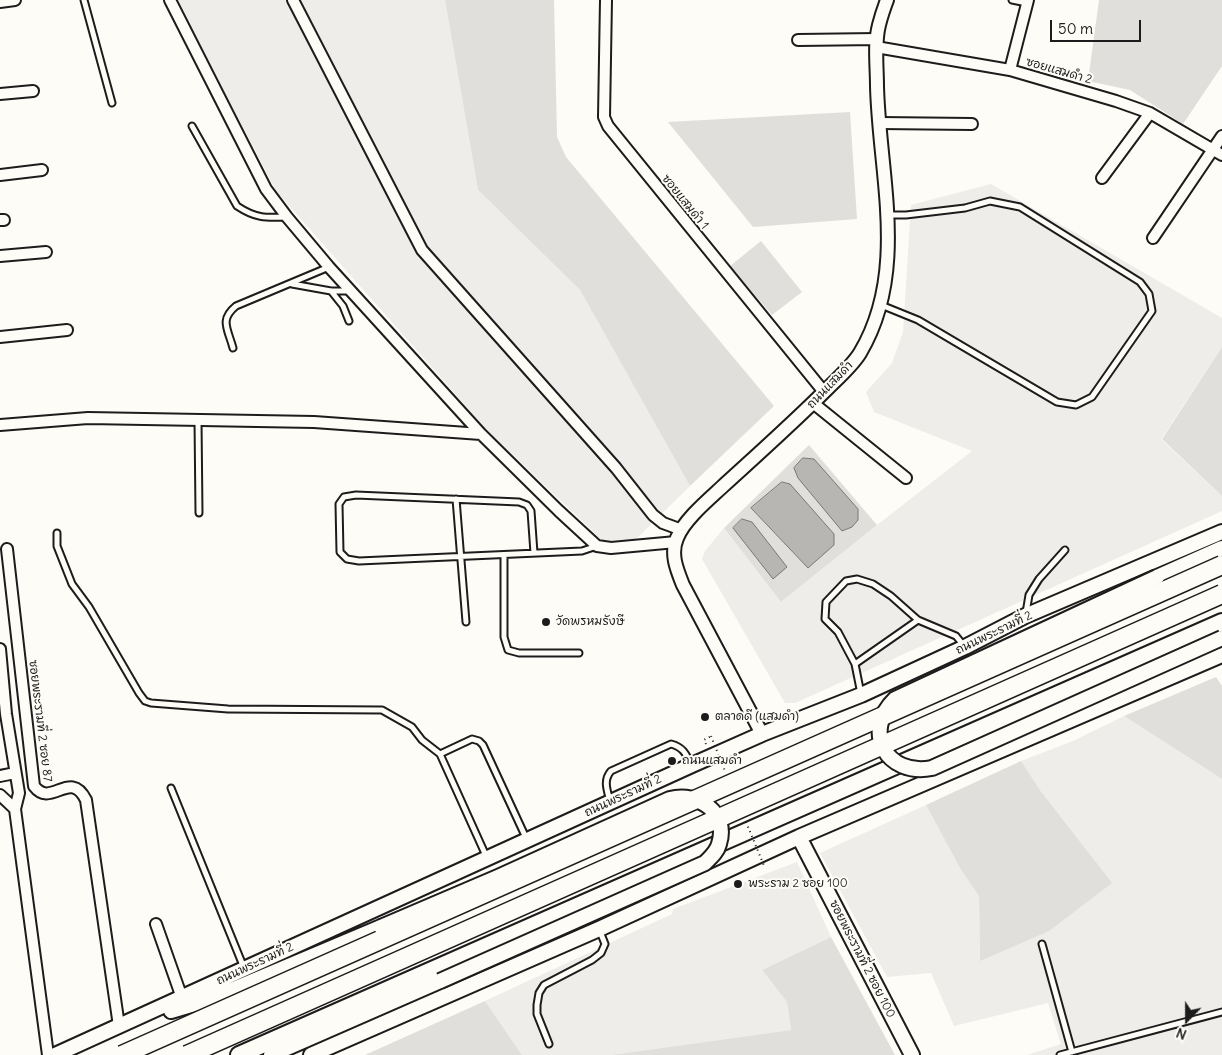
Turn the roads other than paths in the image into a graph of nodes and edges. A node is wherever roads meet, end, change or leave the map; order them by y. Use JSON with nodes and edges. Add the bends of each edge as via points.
{"nodes":[{"id":1,"x":14,"y":0,"type":"edge"},
{"id":2,"x":84,"y":0,"type":"edge"},
{"id":3,"x":170,"y":0,"type":"edge"},
{"id":4,"x":293,"y":0,"type":"edge"},
{"id":5,"x":606,"y":0,"type":"edge"},
{"id":6,"x":887,"y":0,"type":"edge"},
{"id":7,"x":1012,"y":0,"type":"edge"},
{"id":8,"x":0,"y":2,"type":"edge"},
{"id":9,"x":1028,"y":2,"type":"edge"},
{"id":10,"x":798,"y":40,"type":"dead end"},
{"id":11,"x":876,"y":43,"type":"junction"},
{"id":12,"x":1010,"y":70,"type":"junction"},
{"id":13,"x":33,"y":91,"type":"dead end"},
{"id":14,"x":0,"y":94,"type":"edge"},
{"id":15,"x":112,"y":103,"type":"dead end"},
{"id":16,"x":1150,"y":113,"type":"junction"},
{"id":17,"x":880,"y":124,"type":"junction"},
{"id":18,"x":972,"y":124,"type":"dead end"},
{"id":19,"x":192,"y":126,"type":"dead end"},
{"id":20,"x":1222,"y":136,"type":"edge"},
{"id":21,"x":1212,"y":150,"type":"junction"},
{"id":22,"x":1222,"y":155,"type":"edge"},
{"id":23,"x":42,"y":170,"type":"dead end"},
{"id":24,"x":0,"y":175,"type":"edge"},
{"id":25,"x":1102,"y":178,"type":"dead end"},
{"id":26,"x":887,"y":215,"type":"junction"},
{"id":27,"x":286,"y":217,"type":"junction"},
{"id":28,"x":1153,"y":238,"type":"dead end"},
{"id":29,"x":46,"y":252,"type":"dead end"},
{"id":30,"x":0,"y":256,"type":"edge"},
{"id":31,"x":329,"y":267,"type":"junction"},
{"id":32,"x":292,"y":284,"type":"junction"},
{"id":33,"x":331,"y":291,"type":"junction"},
{"id":34,"x":350,"y":291,"type":"junction"},
{"id":35,"x":880,"y":305,"type":"junction"},
{"id":36,"x":349,"y":321,"type":"dead end"},
{"id":37,"x":67,"y":330,"type":"dead end"},
{"id":38,"x":0,"y":337,"type":"edge"},
{"id":39,"x":232,"y":348,"type":"dead end"},
{"id":40,"x":824,"y":392,"type":"junction"},
{"id":41,"x":813,"y":403,"type":"junction"},
{"id":42,"x":198,"y":420,"type":"junction"},
{"id":43,"x":0,"y":425,"type":"edge"},
{"id":44,"x":481,"y":434,"type":"junction"},
{"id":45,"x":906,"y":478,"type":"dead end"},
{"id":46,"x":456,"y":499,"type":"junction"},
{"id":47,"x":199,"y":513,"type":"dead end"},
{"id":48,"x":682,"y":530,"type":"junction"},
{"id":49,"x":1222,"y":532,"type":"edge"},
{"id":50,"x":57,"y":533,"type":"dead end"},
{"id":51,"x":676,"y":542,"type":"junction"},
{"id":52,"x":597,"y":546,"type":"junction"},
{"id":53,"x":1222,"y":548,"type":"edge"},
{"id":54,"x":7,"y":549,"type":"dead end"},
{"id":55,"x":1065,"y":550,"type":"dead end"},
{"id":56,"x":534,"y":553,"type":"junction"},
{"id":57,"x":504,"y":555,"type":"junction"},
{"id":58,"x":461,"y":556,"type":"junction"},
{"id":59,"x":1222,"y":565,"type":"edge"},
{"id":60,"x":1222,"y":570,"type":"edge"},
{"id":61,"x":1222,"y":594,"type":"edge"},
{"id":62,"x":1025,"y":616,"type":"junction"},
{"id":63,"x":918,"y":620,"type":"junction"},
{"id":64,"x":466,"y":622,"type":"dead end"},
{"id":65,"x":1222,"y":622,"type":"edge"},
{"id":66,"x":1222,"y":638,"type":"edge"},
{"id":67,"x":965,"y":648,"type":"junction"},
{"id":68,"x":0,"y":650,"type":"edge"},
{"id":69,"x":579,"y":652,"type":"dead end"},
{"id":70,"x":1222,"y":655,"type":"edge"},
{"id":71,"x":855,"y":664,"type":"junction"},
{"id":72,"x":861,"y":695,"type":"junction"},
{"id":73,"x":3,"y":714,"type":"edge"},
{"id":74,"x":762,"y":734,"type":"junction"},
{"id":75,"x":440,"y":754,"type":"junction"},
{"id":76,"x":692,"y":765,"type":"junction"},
{"id":77,"x":15,"y":773,"type":"junction"},
{"id":78,"x":0,"y":776,"type":"edge"},
{"id":79,"x":171,"y":788,"type":"dead end"},
{"id":80,"x":0,"y":795,"type":"edge"},
{"id":81,"x":610,"y":802,"type":"junction"},
{"id":82,"x":15,"y":809,"type":"junction"},
{"id":83,"x":799,"y":837,"type":"junction"},
{"id":84,"x":527,"y":840,"type":"junction"},
{"id":85,"x":488,"y":858,"type":"junction"},
{"id":86,"x":156,"y":924,"type":"dead end"},
{"id":87,"x":599,"y":929,"type":"junction"},
{"id":88,"x":1042,"y":944,"type":"dead end"},
{"id":89,"x":245,"y":969,"type":"junction"},
{"id":90,"x":182,"y":998,"type":"junction"},
{"id":91,"x":1222,"y":1012,"type":"edge"},
{"id":92,"x":122,"y":1025,"type":"junction"},
{"id":93,"x":549,"y":1044,"type":"dead end"},
{"id":94,"x":1072,"y":1052,"type":"junction"},
{"id":95,"x":48,"y":1055,"type":"edge"},
{"id":96,"x":55,"y":1055,"type":"edge"},
{"id":97,"x":122,"y":1055,"type":"edge"},
{"id":98,"x":134,"y":1055,"type":"edge"},
{"id":99,"x":187,"y":1055,"type":"edge"},
{"id":100,"x":239,"y":1055,"type":"edge"},
{"id":101,"x":271,"y":1055,"type":"edge"},
{"id":102,"x":311,"y":1055,"type":"edge"},
{"id":103,"x":912,"y":1055,"type":"edge"},
{"id":104,"x":1060,"y":1055,"type":"edge"}],
"edges":[{"from":1,"to":8,"type":"street"},
{"from":2,"to":15,"type":"lane"},
{"from":3,"to":27,"type":"street","via":[[266,189]]},
{"from":4,"to":48,"type":"street","via":[[422,250],[616,468],[653,515],[663,523]]},
{"from":5,"to":40,"type":"street","name":"ซอยแสมดำ 1","via":[[604,117],[608,126]]},
{"from":6,"to":11,"type":"street","name":"ถนนแสมดำ"},
{"from":7,"to":9,"type":"lane"},
{"from":9,"to":12,"type":"street"},
{"from":10,"to":11,"type":"street","name":"ซอยแสมดำ 2"},
{"from":11,"to":12,"type":"street","name":"ซอยแสมดำ 2"},
{"from":11,"to":17,"type":"street","name":"ถนนแสมดำ"},
{"from":12,"to":16,"type":"street","name":"ซอยแสมดำ 2"},
{"from":13,"to":14,"type":"street"},
{"from":16,"to":21,"type":"street","name":"ซอยแสมดำ 2"},
{"from":16,"to":25,"type":"street"},
{"from":17,"to":18,"type":"street"},
{"from":17,"to":26,"type":"street","name":"ถนนแสมดำ"},
{"from":19,"to":27,"type":"lane","via":[[237,206],[249,214],[265,218]]},
{"from":20,"to":21,"type":"street"},
{"from":21,"to":22,"type":"street","name":"ซอยแสมดำ 2"},
{"from":21,"to":28,"type":"street"},
{"from":23,"to":24,"type":"street"},
{"from":26,"to":35,"type":"street","name":"ถนนแสมดำ","via":[[888,258]]},
{"from":26,"to":35,"type":"lane","via":[[965,208],[990,201],[1020,207],[1140,282],[1149,294],[1152,311],[1092,397],[1076,405],[1057,402],[918,320]]},
{"from":27,"to":31,"type":"street"},
{"from":29,"to":30,"type":"street"},
{"from":31,"to":32,"type":"lane"},
{"from":31,"to":34,"type":"street"},
{"from":32,"to":33,"type":"lane"},
{"from":32,"to":39,"type":"lane","via":[[228,312],[225,319]]},
{"from":33,"to":34,"type":"lane"},
{"from":33,"to":36,"type":"lane","via":[[343,306]]},
{"from":34,"to":44,"type":"street"},
{"from":35,"to":40,"type":"street","name":"ถนนแสมดำ","via":[[860,354]]},
{"from":37,"to":38,"type":"street"},
{"from":40,"to":41,"type":"street","name":"ถนนแสมดำ"},
{"from":41,"to":45,"type":"street"},
{"from":41,"to":48,"type":"street","name":"ถนนแสมดำ","via":[[707,501]]},
{"from":42,"to":43,"type":"street","via":[[88,418]]},
{"from":42,"to":44,"type":"street","via":[[314,422]]},
{"from":42,"to":47,"type":"lane"},
{"from":44,"to":52,"type":"street"},
{"from":46,"to":56,"type":"lane","via":[[527,505],[531,512]]},
{"from":46,"to":58,"type":"lane"},
{"from":46,"to":58,"type":"lane","via":[[344,497],[340,504],[340,552],[347,559],[359,561]]},
{"from":48,"to":51,"type":"street","name":"ถนนแสมดำ"},
{"from":49,"to":62,"type":"main road","name":"ถนนพระรามที่ 2"},
{"from":50,"to":75,"type":"lane","via":[[58,546],[72,584],[145,701],[228,709],[382,710],[412,727]]},
{"from":51,"to":52,"type":"street","via":[[611,548]]},
{"from":51,"to":74,"type":"street","name":"ถนนแสมดำ","via":[[675,562],[683,585]]},
{"from":52,"to":56,"type":"lane","via":[[582,551]]},
{"from":53,"to":66,"type":"main road","bridge":true,"via":[[895,699],[882,716],[880,741],[885,752],[902,767],[913,770],[932,768]]},
{"from":54,"to":92,"type":"street","name":"ซอยพระรามที่ 2 ซอย 87","via":[[34,786],[44,794],[76,788],[82,791],[86,800]]},
{"from":55,"to":62,"type":"lane","via":[[1029,595]]},
{"from":56,"to":57,"type":"lane"},
{"from":57,"to":58,"type":"lane"},
{"from":57,"to":69,"type":"lane","via":[[504,637],[508,650],[518,653]]},
{"from":58,"to":64,"type":"lane"},
{"from":59,"to":97,"type":"highway","bridge":true},
{"from":60,"to":98,"type":"highway"},
{"from":61,"to":99,"type":"highway","bridge":true},
{"from":62,"to":67,"type":"main road","name":"ถนนพระรามที่ 2"},
{"from":63,"to":67,"type":"lane","via":[[956,636]]},
{"from":63,"to":71,"type":"lane"},
{"from":63,"to":71,"type":"lane","via":[[873,584],[858,579],[846,581],[826,602],[825,619],[838,632]]},
{"from":65,"to":100,"type":"highway"},
{"from":67,"to":72,"type":"main road","name":"ถนนพระรามที่ 2"},
{"from":68,"to":73,"type":"street"},
{"from":70,"to":83,"type":"main road"},
{"from":71,"to":72,"type":"lane"},
{"from":72,"to":74,"type":"main road","name":"ถนนพระรามที่ 2"},
{"from":73,"to":77,"type":"street"},
{"from":74,"to":76,"type":"main road","name":"ถนนพระรามที่ 2"},
{"from":75,"to":84,"type":"lane","via":[[472,739],[479,740]]},
{"from":75,"to":85,"type":"lane"},
{"from":76,"to":81,"type":"main road","name":"ถนนพระรามที่ 2"},
{"from":76,"to":81,"type":"lane","via":[[684,750],[671,744],[611,771],[606,776]]},
{"from":77,"to":78,"type":"street"},
{"from":77,"to":82,"type":"street","via":[[19,793]]},
{"from":79,"to":89,"type":"lane"},
{"from":80,"to":82,"type":"street"},
{"from":81,"to":84,"type":"main road","name":"ถนนพระรามที่ 2"},
{"from":82,"to":95,"type":"street"},
{"from":83,"to":87,"type":"main road"},
{"from":83,"to":103,"type":"main road","name":"ซอยพระรามที่ 2 ซอย 100"},
{"from":84,"to":85,"type":"main road","name":"ถนนพระรามที่ 2"},
{"from":85,"to":89,"type":"main road","name":"ถนนพระรามที่ 2"},
{"from":86,"to":90,"type":"street"},
{"from":87,"to":93,"type":"lane","via":[[605,944],[601,953],[544,985],[539,993],[538,1014]]},
{"from":87,"to":102,"type":"main road"},
{"from":88,"to":94,"type":"lane"},
{"from":89,"to":90,"type":"main road","name":"ถนนพระรามที่ 2"},
{"from":90,"to":92,"type":"main road","name":"ถนนพระรามที่ 2"},
{"from":91,"to":94,"type":"lane"},
{"from":92,"to":96,"type":"main road","name":"ถนนพระรามที่ 2"},
{"from":92,"to":101,"type":"main road","bridge":true,"via":[[208,1000],[498,877],[670,799],[691,798],[702,802],[716,816],[719,844],[706,863]]},
{"from":94,"to":104,"type":"lane"}]}
